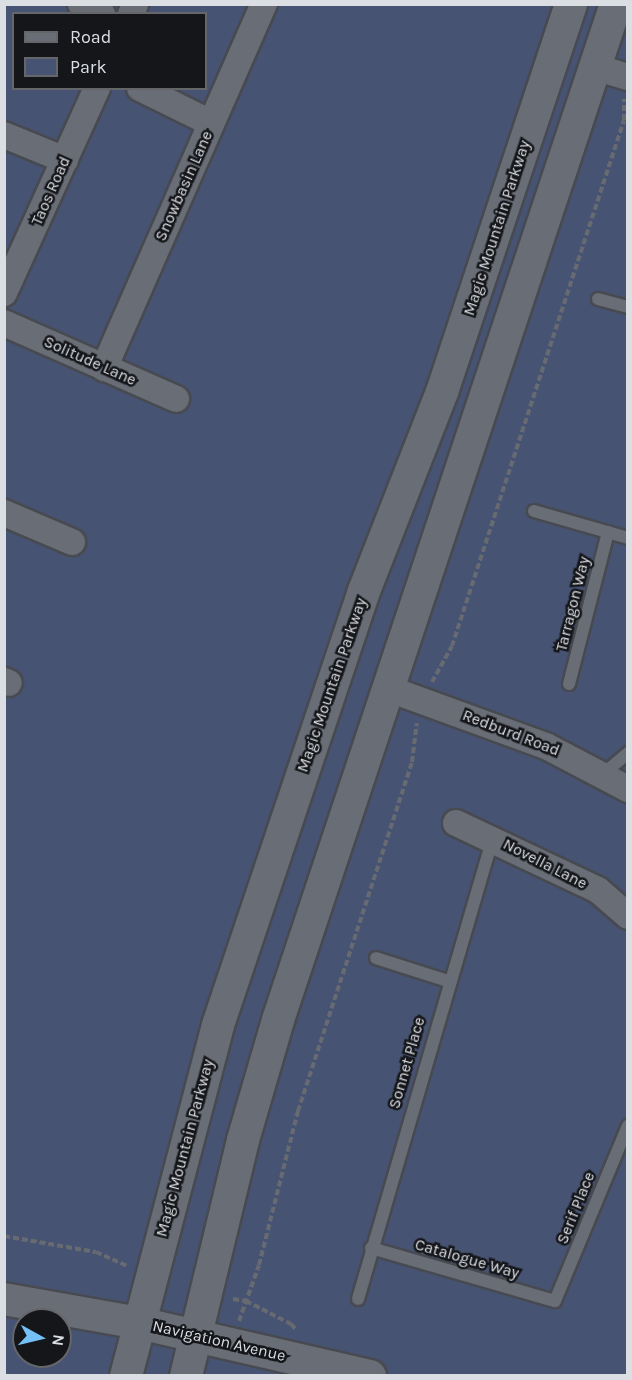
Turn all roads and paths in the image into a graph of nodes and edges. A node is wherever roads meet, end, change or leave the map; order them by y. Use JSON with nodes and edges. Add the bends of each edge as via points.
{"nodes":[{"id":1,"x":81,"y":4,"type":"edge"},
{"id":2,"x":264,"y":4,"type":"edge"},
{"id":3,"x":571,"y":4,"type":"edge"},
{"id":4,"x":616,"y":4,"type":"edge"},
{"id":5,"x":98,"y":12,"type":"edge"},
{"id":6,"x":595,"y":67,"type":"junction"},
{"id":7,"x":96,"y":90,"type":"edge"},
{"id":8,"x":144,"y":90,"type":"edge"},
{"id":9,"x":625,"y":90,"type":"edge"},
{"id":10,"x":211,"y":123,"type":"junction"},
{"id":11,"x":4,"y":135,"type":"edge"},
{"id":12,"x":65,"y":160,"type":"junction"},
{"id":13,"x":4,"y":293,"type":"edge"},
{"id":14,"x":598,"y":298,"type":"dead end"},
{"id":15,"x":627,"y":307,"type":"edge"},
{"id":16,"x":4,"y":323,"type":"edge"},
{"id":17,"x":104,"y":368,"type":"junction"},
{"id":18,"x":176,"y":399,"type":"dead end"},
{"id":19,"x":534,"y":511,"type":"dead end"},
{"id":20,"x":4,"y":513,"type":"edge"},
{"id":21,"x":608,"y":532,"type":"junction"},
{"id":22,"x":627,"y":538,"type":"edge"},
{"id":23,"x":72,"y":542,"type":"dead end"},
{"id":24,"x":434,"y":677,"type":"dead end"},
{"id":25,"x":569,"y":684,"type":"dead end"},
{"id":26,"x":389,"y":689,"type":"junction"},
{"id":27,"x":416,"y":725,"type":"dead end"},
{"id":28,"x":627,"y":753,"type":"edge"},
{"id":29,"x":603,"y":774,"type":"junction"},
{"id":30,"x":627,"y":789,"type":"edge"},
{"id":31,"x":456,"y":823,"type":"dead end"},
{"id":32,"x":493,"y":837,"type":"junction"},
{"id":33,"x":627,"y":916,"type":"edge"},
{"id":34,"x":376,"y":958,"type":"dead end"},
{"id":35,"x":448,"y":981,"type":"junction"},
{"id":36,"x":627,"y":1126,"type":"edge"},
{"id":37,"x":4,"y":1236,"type":"edge"},
{"id":38,"x":370,"y":1248,"type":"junction"},
{"id":39,"x":127,"y":1266,"type":"dead end"},
{"id":40,"x":224,"y":1298,"type":"dead end"},
{"id":41,"x":4,"y":1299,"type":"edge"},
{"id":42,"x":358,"y":1299,"type":"dead end"},
{"id":43,"x":246,"y":1301,"type":"junction"},
{"id":44,"x":555,"y":1301,"type":"joint"},
{"id":45,"x":239,"y":1321,"type":"dead end"},
{"id":46,"x":139,"y":1323,"type":"junction"},
{"id":47,"x":291,"y":1324,"type":"dead end"},
{"id":48,"x":194,"y":1335,"type":"junction"},
{"id":49,"x":126,"y":1376,"type":"edge"},
{"id":50,"x":186,"y":1376,"type":"edge"},
{"id":51,"x":370,"y":1376,"type":"edge"}],
"edges":[{"from":1,"to":5,"type":"street"},
{"from":2,"to":10,"type":"street","name":"Snowbasin Lane"},
{"from":3,"to":46,"type":"street","name":"Magic Mountain Parkway","via":[[442,392],[364,591],[255,912],[189,1128]]},
{"from":4,"to":6,"type":"street"},
{"from":6,"to":9,"type":"street"},
{"from":6,"to":26,"type":"street"},
{"from":7,"to":12,"type":"street","name":"Taos Road"},
{"from":8,"to":10,"type":"street"},
{"from":9,"to":24,"type":"path","via":[[624,120],[452,646]]},
{"from":10,"to":17,"type":"street","name":"Snowbasin Lane"},
{"from":11,"to":12,"type":"street"},
{"from":12,"to":13,"type":"street","name":"Taos Road"},
{"from":14,"to":15,"type":"lane"},
{"from":16,"to":17,"type":"street","name":"Solitude Lane"},
{"from":17,"to":18,"type":"street","name":"Solitude Lane"},
{"from":19,"to":21,"type":"lane"},
{"from":20,"to":23,"type":"street"},
{"from":21,"to":22,"type":"lane"},
{"from":21,"to":25,"type":"lane","name":"Tarragon Way"},
{"from":26,"to":29,"type":"street","name":"Redburd Road","via":[[546,746]]},
{"from":26,"to":48,"type":"street","via":[[278,1020]]},
{"from":27,"to":43,"type":"path","via":[[412,762],[298,1111]]},
{"from":28,"to":29,"type":"lane"},
{"from":29,"to":30,"type":"street","name":"Redburd Road"},
{"from":31,"to":32,"type":"street","name":"Novella Lane"},
{"from":32,"to":33,"type":"street","name":"Novella Lane","via":[[598,890]]},
{"from":32,"to":35,"type":"lane","name":"Sonnet Place"},
{"from":34,"to":35,"type":"lane"},
{"from":35,"to":38,"type":"lane","name":"Sonnet Place"},
{"from":36,"to":44,"type":"lane","name":"Serif Place"},
{"from":37,"to":39,"type":"path","via":[[96,1252]]},
{"from":38,"to":42,"type":"lane","name":"Sonnet Place"},
{"from":38,"to":44,"type":"lane","name":"Catalogue Way"},
{"from":40,"to":43,"type":"path"},
{"from":41,"to":46,"type":"street","name":"Navigation Avenue"},
{"from":43,"to":45,"type":"path"},
{"from":43,"to":47,"type":"path"},
{"from":46,"to":48,"type":"street","name":"Navigation Avenue"},
{"from":46,"to":49,"type":"street","name":"Magic Mountain Parkway"},
{"from":48,"to":50,"type":"street"},
{"from":48,"to":51,"type":"street","name":"Navigation Avenue"}]}
